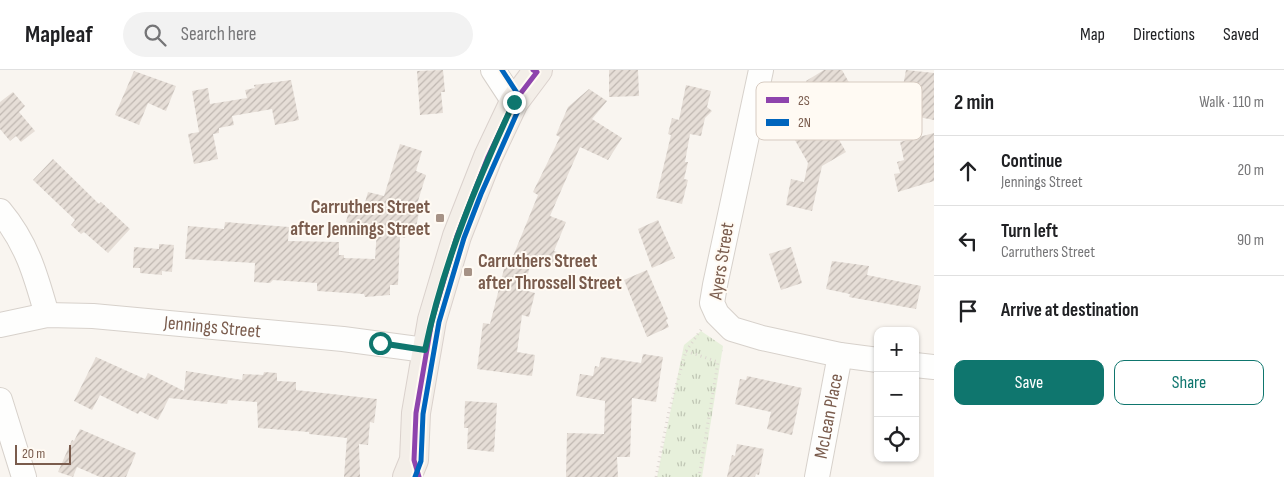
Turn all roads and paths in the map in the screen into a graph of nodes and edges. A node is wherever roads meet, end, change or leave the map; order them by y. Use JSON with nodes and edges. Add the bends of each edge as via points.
{"nodes":[{"id":1,"x":493,"y":70,"type":"edge"},
{"id":2,"x":536,"y":71,"type":"edge"},
{"id":3,"x":756,"y":94,"type":"edge"},
{"id":4,"x":514,"y":102,"type":"junction"},
{"id":5,"x":0,"y":212,"type":"edge"},
{"id":6,"x":47,"y":315,"type":"junction"},
{"id":7,"x":706,"y":323,"type":"dead end"},
{"id":8,"x":0,"y":325,"type":"edge"},
{"id":9,"x":425,"y":350,"type":"junction"},
{"id":10,"x":686,"y":351,"type":"junction"},
{"id":11,"x":840,"y":355,"type":"junction"},
{"id":12,"x":874,"y":359,"type":"edge"},
{"id":13,"x":919,"y":365,"type":"edge"},
{"id":14,"x":934,"y":367,"type":"edge"},
{"id":15,"x":0,"y":400,"type":"edge"},
{"id":16,"x":413,"y":471,"type":"edge"},
{"id":17,"x":24,"y":477,"type":"edge"},
{"id":18,"x":656,"y":477,"type":"edge"},
{"id":19,"x":700,"y":477,"type":"edge"},
{"id":20,"x":817,"y":477,"type":"edge"}],
"edges":[{"from":1,"to":4,"type":"street"},
{"from":2,"to":4,"type":"main road"},
{"from":3,"to":11,"type":"street","name":"Ayers Street","via":[[712,303],[719,318],[732,329]]},
{"from":4,"to":9,"type":"main road","via":[[457,236]]},
{"from":5,"to":6,"type":"street","via":[[16,230],[32,264]]},
{"from":6,"to":8,"type":"street","name":"Jennings Street"},
{"from":6,"to":9,"type":"street","name":"Jennings Street","via":[[343,339]]},
{"from":7,"to":10,"type":"path"},
{"from":9,"to":16,"type":"main road","via":[[416,413]]},
{"from":10,"to":18,"type":"path"},
{"from":10,"to":19,"type":"path","via":[[718,362]]},
{"from":11,"to":12,"type":"street","name":"Ayers Street"},
{"from":11,"to":20,"type":"street","name":"McLean Place"},
{"from":13,"to":14,"type":"street"},
{"from":15,"to":17,"type":"street"}]}
